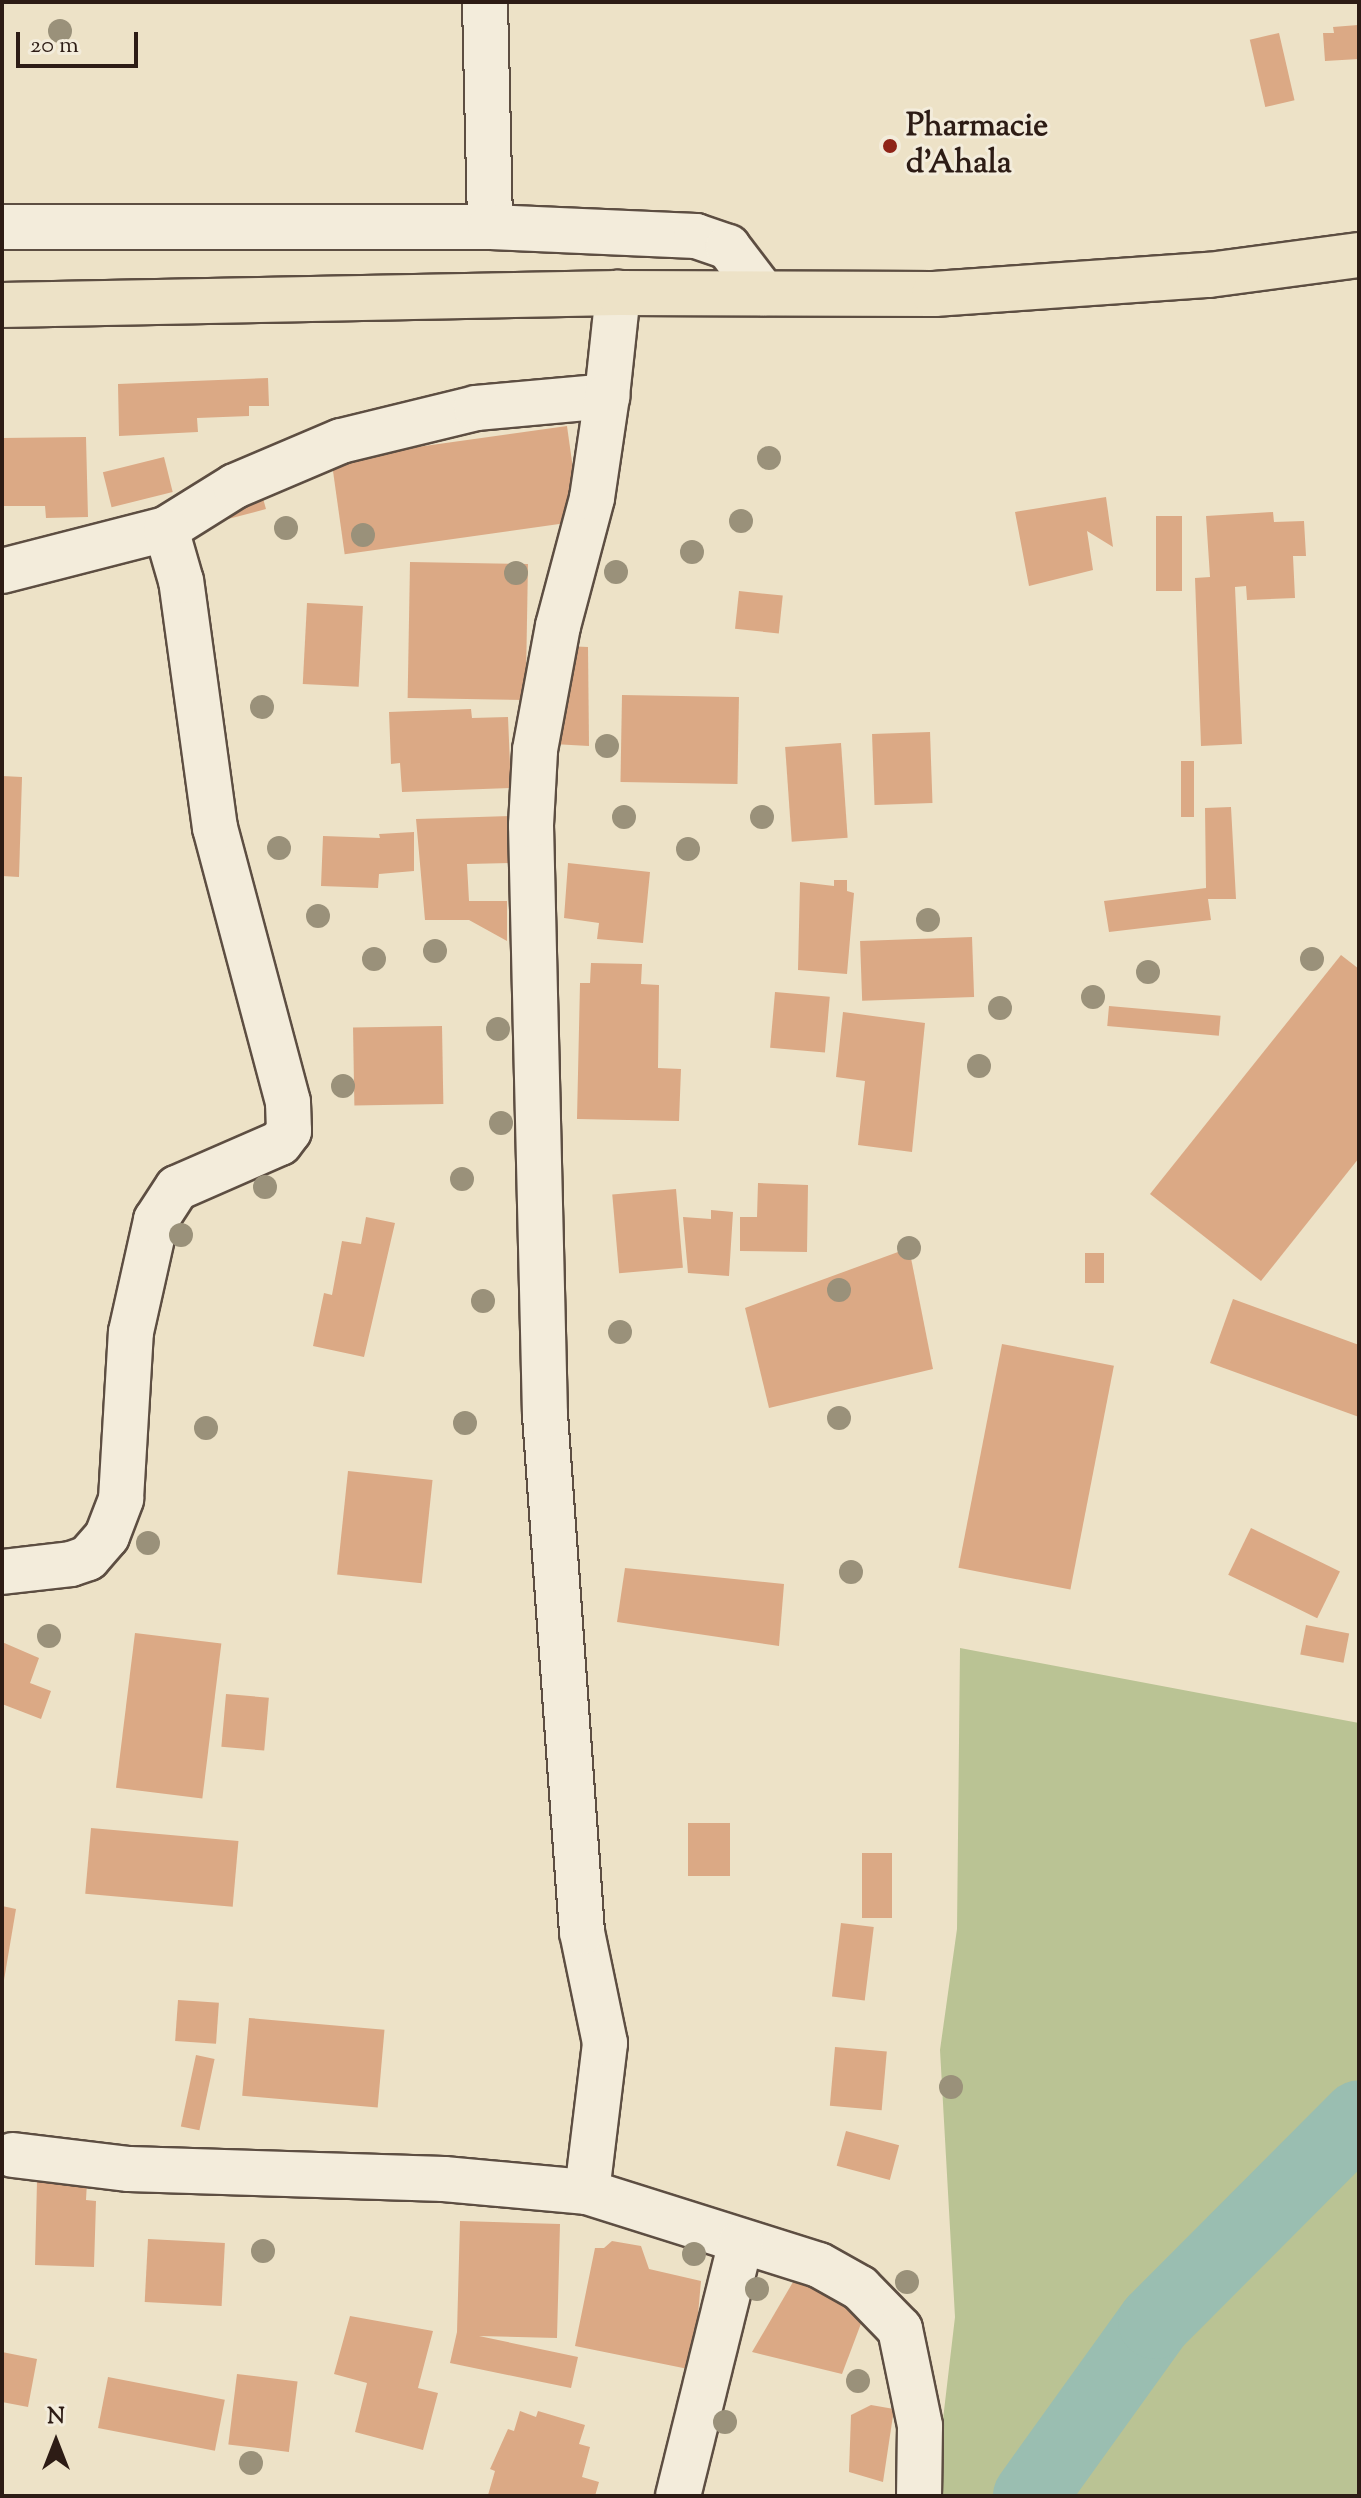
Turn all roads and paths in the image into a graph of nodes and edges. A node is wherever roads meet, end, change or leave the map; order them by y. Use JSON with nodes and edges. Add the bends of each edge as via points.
{"nodes":[{"id":1,"x":485,"y":2,"type":"edge"},
{"id":2,"x":2,"y":227,"type":"edge"},
{"id":3,"x":490,"y":227,"type":"junction"},
{"id":4,"x":1359,"y":255,"type":"edge"},
{"id":5,"x":618,"y":293,"type":"junction"},
{"id":6,"x":763,"y":293,"type":"junction"},
{"id":7,"x":2,"y":305,"type":"edge"},
{"id":8,"x":607,"y":396,"type":"junction"},
{"id":9,"x":166,"y":529,"type":"junction"},
{"id":10,"x":2,"y":571,"type":"edge"},
{"id":11,"x":2,"y":1572,"type":"edge"},
{"id":12,"x":13,"y":2155,"type":"dead end"},
{"id":13,"x":587,"y":2192,"type":"junction"},
{"id":14,"x":741,"y":2242,"type":"junction"},
{"id":15,"x":919,"y":2494,"type":"dead end"},
{"id":16,"x":678,"y":2496,"type":"edge"}],
"edges":[{"from":1,"to":3,"type":"street"},
{"from":2,"to":3,"type":"street"},
{"from":3,"to":6,"type":"street","via":[[696,236],[728,247]]},
{"from":4,"to":6,"type":"highway","via":[[1209,275],[934,294]]},
{"from":5,"to":6,"type":"highway"},
{"from":5,"to":7,"type":"highway"},
{"from":5,"to":8,"type":"street"},
{"from":8,"to":9,"type":"street","via":[[476,408],[341,441],[235,486]]},
{"from":8,"to":13,"type":"street","via":[[592,498],[558,626],[535,750],[531,825],[545,1415],[582,1932],[605,2043]]},
{"from":9,"to":10,"type":"street"},
{"from":9,"to":11,"type":"street","via":[[181,581],[215,828],[288,1102],[289,1131],[280,1143],[177,1188],[156,1220],[131,1332],[121,1499],[107,1536],[88,1558],[71,1564]]},
{"from":12,"to":13,"type":"street","via":[[129,2169],[444,2179]]},
{"from":13,"to":14,"type":"street"},
{"from":14,"to":15,"type":"street","via":[[819,2265],[860,2288],[900,2329],[920,2426]]},
{"from":14,"to":16,"type":"street"}]}
